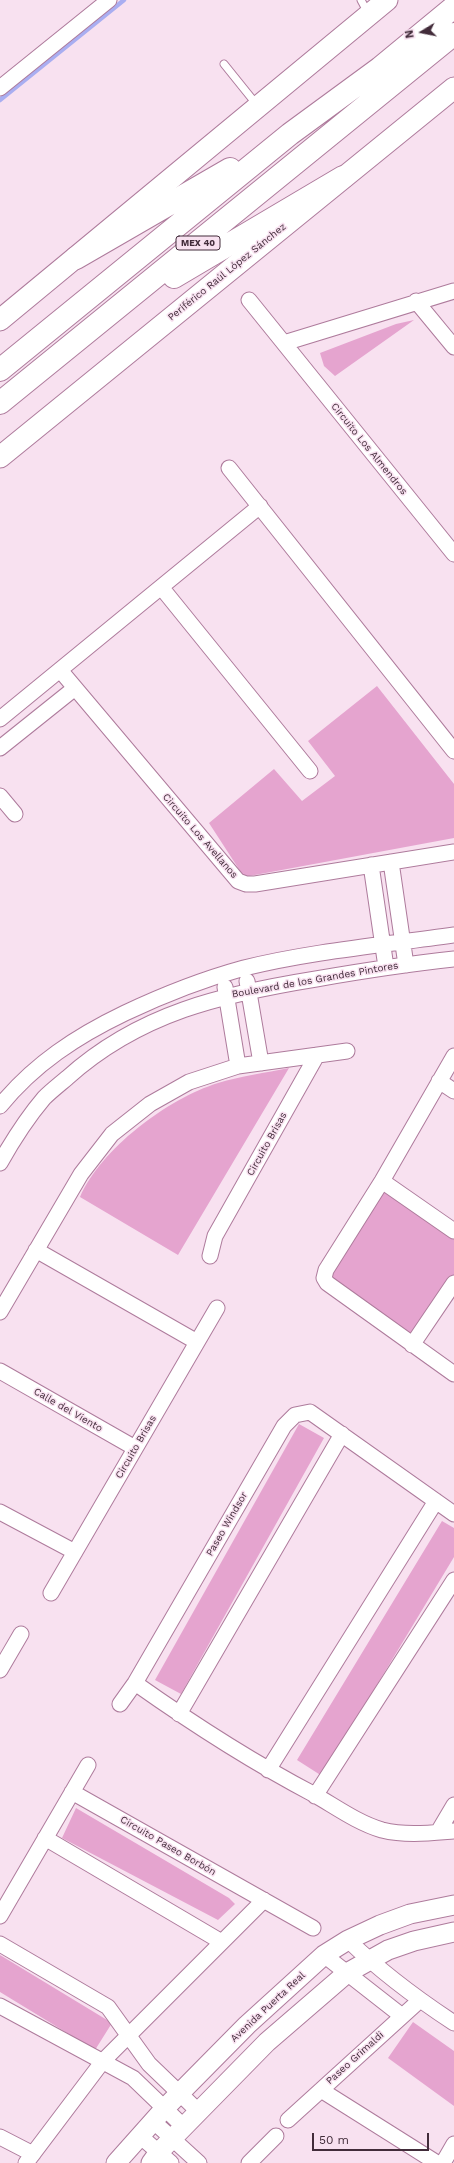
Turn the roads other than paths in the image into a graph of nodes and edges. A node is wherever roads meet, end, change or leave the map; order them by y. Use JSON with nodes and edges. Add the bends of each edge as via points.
{"nodes":[{"id":1,"x":109,"y":0,"type":"edge"},
{"id":2,"x":387,"y":0,"type":"edge"},
{"id":3,"x":365,"y":7,"type":"edge"},
{"id":4,"x":454,"y":8,"type":"edge"},
{"id":5,"x":454,"y":34,"type":"edge"},
{"id":6,"x":224,"y":64,"type":"dead end"},
{"id":7,"x":388,"y":75,"type":"junction"},
{"id":8,"x":0,"y":88,"type":"edge"},
{"id":9,"x":454,"y":88,"type":"edge"},
{"id":10,"x":258,"y":106,"type":"junction"},
{"id":11,"x":290,"y":134,"type":"junction"},
{"id":12,"x":343,"y":177,"type":"junction"},
{"id":13,"x":76,"y":258,"type":"junction"},
{"id":14,"x":454,"y":291,"type":"edge"},
{"id":15,"x":249,"y":300,"type":"dead end"},
{"id":16,"x":416,"y":301,"type":"junction"},
{"id":17,"x":0,"y":320,"type":"edge"},
{"id":18,"x":101,"y":322,"type":"junction"},
{"id":19,"x":284,"y":343,"type":"junction"},
{"id":20,"x":454,"y":347,"type":"edge"},
{"id":21,"x":0,"y":370,"type":"edge"},
{"id":22,"x":0,"y":403,"type":"edge"},
{"id":23,"x":0,"y":457,"type":"edge"},
{"id":24,"x":229,"y":468,"type":"dead end"},
{"id":25,"x":260,"y":506,"type":"junction"},
{"id":26,"x":454,"y":554,"type":"edge"},
{"id":27,"x":161,"y":587,"type":"junction"},
{"id":28,"x":60,"y":670,"type":"junction"},
{"id":29,"x":75,"y":688,"type":"junction"},
{"id":30,"x":0,"y":720,"type":"edge"},
{"id":31,"x":0,"y":748,"type":"edge"},
{"id":32,"x":454,"y":751,"type":"edge"},
{"id":33,"x":310,"y":771,"type":"dead end"},
{"id":34,"x":0,"y":796,"type":"edge"},
{"id":35,"x":14,"y":814,"type":"dead end"},
{"id":36,"x":454,"y":852,"type":"edge"},
{"id":37,"x":391,"y":862,"type":"junction"},
{"id":38,"x":371,"y":865,"type":"junction"},
{"id":39,"x":454,"y":935,"type":"edge"},
{"id":40,"x":403,"y":942,"type":"junction"},
{"id":41,"x":383,"y":945,"type":"junction"},
{"id":42,"x":454,"y":959,"type":"edge"},
{"id":43,"x":406,"y":965,"type":"junction"},
{"id":44,"x":386,"y":967,"type":"junction"},
{"id":45,"x":245,"y":968,"type":"junction"},
{"id":46,"x":223,"y":974,"type":"junction"},
{"id":47,"x":249,"y":990,"type":"junction"},
{"id":48,"x":226,"y":996,"type":"junction"},
{"id":49,"x":347,"y":1051,"type":"dead end"},
{"id":50,"x":317,"y":1055,"type":"junction"},
{"id":51,"x":454,"y":1056,"type":"edge"},
{"id":52,"x":261,"y":1063,"type":"junction"},
{"id":53,"x":238,"y":1066,"type":"junction"},
{"id":54,"x":439,"y":1081,"type":"junction"},
{"id":55,"x":454,"y":1091,"type":"edge"},
{"id":56,"x":0,"y":1106,"type":"edge"},
{"id":57,"x":0,"y":1163,"type":"edge"},
{"id":58,"x":382,"y":1181,"type":"junction"},
{"id":59,"x":454,"y":1231,"type":"edge"},
{"id":60,"x":36,"y":1250,"type":"junction"},
{"id":61,"x":210,"y":1256,"type":"dead end"},
{"id":62,"x":454,"y":1283,"type":"edge"},
{"id":63,"x":217,"y":1308,"type":"dead end"},
{"id":64,"x":0,"y":1312,"type":"edge"},
{"id":65,"x":197,"y":1342,"type":"junction"},
{"id":66,"x":412,"y":1345,"type":"junction"},
{"id":67,"x":0,"y":1371,"type":"edge"},
{"id":68,"x":454,"y":1374,"type":"edge"},
{"id":69,"x":342,"y":1434,"type":"junction"},
{"id":70,"x":135,"y":1448,"type":"junction"},
{"id":71,"x":436,"y":1501,"type":"junction"},
{"id":72,"x":0,"y":1512,"type":"edge"},
{"id":73,"x":454,"y":1514,"type":"edge"},
{"id":74,"x":75,"y":1552,"type":"junction"},
{"id":75,"x":454,"y":1580,"type":"edge"},
{"id":76,"x":51,"y":1593,"type":"dead end"},
{"id":77,"x":21,"y":1634,"type":"dead end"},
{"id":78,"x":2,"y":1663,"type":"edge"},
{"id":79,"x":136,"y":1683,"type":"junction"},
{"id":80,"x":120,"y":1704,"type":"dead end"},
{"id":81,"x":179,"y":1714,"type":"junction"},
{"id":82,"x":88,"y":1765,"type":"dead end"},
{"id":83,"x":268,"y":1770,"type":"junction"},
{"id":84,"x":72,"y":1792,"type":"junction"},
{"id":85,"x":315,"y":1796,"type":"junction"},
{"id":86,"x":454,"y":1805,"type":"edge"},
{"id":87,"x":454,"y":1831,"type":"edge"},
{"id":88,"x":438,"y":1832,"type":"junction"},
{"id":89,"x":45,"y":1838,"type":"junction"},
{"id":90,"x":264,"y":1900,"type":"junction"},
{"id":91,"x":454,"y":1905,"type":"edge"},
{"id":92,"x":0,"y":1916,"type":"edge"},
{"id":93,"x":313,"y":1928,"type":"dead end"},
{"id":94,"x":454,"y":1932,"type":"edge"},
{"id":95,"x":348,"y":1940,"type":"junction"},
{"id":96,"x":220,"y":1941,"type":"junction"},
{"id":97,"x":0,"y":1944,"type":"edge"},
{"id":98,"x":324,"y":1955,"type":"junction"},
{"id":99,"x":368,"y":1960,"type":"junction"},
{"id":100,"x":347,"y":1973,"type":"junction"},
{"id":101,"x":419,"y":2001,"type":"junction"},
{"id":102,"x":0,"y":2006,"type":"edge"},
{"id":103,"x":402,"y":2016,"type":"junction"},
{"id":104,"x":454,"y":2023,"type":"edge"},
{"id":105,"x":128,"y":2034,"type":"junction"},
{"id":106,"x":103,"y":2061,"type":"junction"},
{"id":107,"x":321,"y":2090,"type":"junction"},
{"id":108,"x":180,"y":2093,"type":"junction"},
{"id":109,"x":199,"y":2112,"type":"junction"},
{"id":110,"x":159,"y":2115,"type":"junction"},
{"id":111,"x":288,"y":2120,"type":"dead end"},
{"id":112,"x":178,"y":2133,"type":"junction"},
{"id":113,"x":140,"y":2136,"type":"junction"},
{"id":114,"x":276,"y":2136,"type":"dead end"},
{"id":115,"x":0,"y":2137,"type":"edge"},
{"id":116,"x":454,"y":2144,"type":"edge"},
{"id":117,"x":30,"y":2158,"type":"edge"},
{"id":118,"x":160,"y":2159,"type":"edge"},
{"id":119,"x":116,"y":2163,"type":"edge"},
{"id":120,"x":199,"y":2163,"type":"edge"},
{"id":121,"x":249,"y":2163,"type":"edge"},
{"id":122,"x":437,"y":2163,"type":"edge"},
{"id":123,"x":443,"y":2163,"type":"edge"}],
"edges":[{"from":1,"to":8,"type":"street"},
{"from":2,"to":3,"type":"main road"},
{"from":3,"to":10,"type":"main road"},
{"from":4,"to":7,"type":"highway","number":"MEX 40"},
{"from":5,"to":7,"type":"highway","number":"MEX 40"},
{"from":6,"to":10,"type":"lane"},
{"from":7,"to":11,"type":"highway","number":"MEX 40"},
{"from":7,"to":18,"type":"highway","number":"MEX 40"},
{"from":9,"to":12,"type":"main road","name":"Periférico Raúl López Sánchez"},
{"from":10,"to":13,"type":"main road"},
{"from":11,"to":13,"type":"highway"},
{"from":11,"to":21,"type":"highway","number":"MEX 40"},
{"from":12,"to":18,"type":"highway"},
{"from":12,"to":23,"type":"main road","name":"Periférico Raúl López Sánchez"},
{"from":13,"to":17,"type":"main road"},
{"from":14,"to":16,"type":"street"},
{"from":15,"to":19,"type":"street","name":"Circuito Los Almendros"},
{"from":16,"to":19,"type":"street"},
{"from":16,"to":20,"type":"street"},
{"from":18,"to":22,"type":"highway","number":"MEX 40"},
{"from":19,"to":26,"type":"street","name":"Circuito Los Almendros"},
{"from":24,"to":25,"type":"street"},
{"from":25,"to":27,"type":"street"},
{"from":25,"to":32,"type":"street"},
{"from":27,"to":28,"type":"street"},
{"from":27,"to":33,"type":"street"},
{"from":28,"to":29,"type":"street","name":"Circuito Los Avellanos"},
{"from":28,"to":30,"type":"street"},
{"from":29,"to":31,"type":"street"},
{"from":29,"to":38,"type":"street","name":"Circuito Los Avellanos","via":[[238,881],[255,884]]},
{"from":34,"to":35,"type":"street"},
{"from":36,"to":37,"type":"street","name":"Circuito Los Avellanos"},
{"from":37,"to":38,"type":"street","name":"Circuito Los Avellanos"},
{"from":37,"to":40,"type":"street"},
{"from":38,"to":41,"type":"street"},
{"from":39,"to":40,"type":"street"},
{"from":40,"to":41,"type":"street"},
{"from":40,"to":43,"type":"street"},
{"from":41,"to":44,"type":"street"},
{"from":41,"to":45,"type":"street"},
{"from":42,"to":43,"type":"street","name":"Boulevard de los Grandes Pintores"},
{"from":43,"to":44,"type":"street","name":"Boulevard de los Grandes Pintores"},
{"from":44,"to":47,"type":"street","name":"Boulevard de los Grandes Pintores"},
{"from":45,"to":46,"type":"street"},
{"from":45,"to":47,"type":"street"},
{"from":46,"to":48,"type":"street"},
{"from":46,"to":56,"type":"street","via":[[143,1004],[72,1041],[39,1065]]},
{"from":47,"to":48,"type":"street","name":"Boulevard de los Grandes Pintores"},
{"from":47,"to":52,"type":"street"},
{"from":48,"to":53,"type":"street"},
{"from":48,"to":57,"type":"street","name":"Boulevard de los Grandes Pintores","via":[[142,1027],[86,1061],[45,1097],[18,1132]]},
{"from":49,"to":50,"type":"street"},
{"from":50,"to":52,"type":"street"},
{"from":50,"to":61,"type":"street","name":"Circuito Brisas","via":[[215,1236]]},
{"from":51,"to":54,"type":"street"},
{"from":52,"to":53,"type":"street"},
{"from":53,"to":60,"type":"street","via":[[189,1082],[150,1104],[112,1134],[81,1174]]},
{"from":54,"to":55,"type":"street"},
{"from":54,"to":58,"type":"street"},
{"from":58,"to":59,"type":"street"},
{"from":58,"to":66,"type":"street","via":[[326,1270],[324,1278],[327,1283]]},
{"from":60,"to":64,"type":"street"},
{"from":60,"to":65,"type":"street"},
{"from":62,"to":66,"type":"street"},
{"from":63,"to":65,"type":"street","name":"Circuito Brisas"},
{"from":65,"to":70,"type":"street","name":"Circuito Brisas"},
{"from":66,"to":68,"type":"street"},
{"from":67,"to":70,"type":"street","name":"Calle del Viento"},
{"from":69,"to":71,"type":"street","name":"Paseo Windsor"},
{"from":69,"to":79,"type":"street","name":"Paseo Windsor","via":[[310,1412],[295,1415],[284,1426]]},
{"from":69,"to":81,"type":"street"},
{"from":70,"to":74,"type":"street","name":"Circuito Brisas"},
{"from":71,"to":73,"type":"street","name":"Paseo Windsor"},
{"from":71,"to":83,"type":"street"},
{"from":72,"to":74,"type":"street"},
{"from":74,"to":76,"type":"street","name":"Circuito Brisas"},
{"from":75,"to":85,"type":"street"},
{"from":77,"to":78,"type":"street"},
{"from":79,"to":80,"type":"street","name":"Paseo Windsor"},
{"from":79,"to":81,"type":"street"},
{"from":81,"to":83,"type":"street"},
{"from":82,"to":84,"type":"street"},
{"from":83,"to":85,"type":"street"},
{"from":84,"to":89,"type":"street"},
{"from":84,"to":90,"type":"street","name":"Circuito Paseo Borbón"},
{"from":85,"to":88,"type":"street","via":[[382,1830],[408,1834]]},
{"from":86,"to":88,"type":"street"},
{"from":87,"to":88,"type":"street"},
{"from":89,"to":92,"type":"street"},
{"from":89,"to":96,"type":"street"},
{"from":90,"to":93,"type":"street","name":"Circuito Paseo Borbón"},
{"from":90,"to":96,"type":"street"},
{"from":91,"to":95,"type":"street","name":"Avenida Puerta Real","via":[[410,1914]]},
{"from":94,"to":99,"type":"street","via":[[414,1941]]},
{"from":95,"to":98,"type":"street","name":"Avenida Puerta Real"},
{"from":95,"to":99,"type":"street"},
{"from":96,"to":105,"type":"street"},
{"from":97,"to":105,"type":"street","via":[[108,2007]]},
{"from":98,"to":100,"type":"street"},
{"from":98,"to":108,"type":"street","name":"Avenida Puerta Real","via":[[247,2025]]},
{"from":99,"to":100,"type":"street"},
{"from":99,"to":101,"type":"street"},
{"from":100,"to":103,"type":"street"},
{"from":100,"to":109,"type":"street","via":[[272,2038]]},
{"from":101,"to":103,"type":"street","name":"Paseo Grimaldi"},
{"from":101,"to":104,"type":"street"},
{"from":102,"to":106,"type":"street"},
{"from":103,"to":107,"type":"street","name":"Paseo Grimaldi"},
{"from":105,"to":106,"type":"street"},
{"from":105,"to":108,"type":"street","via":[[149,2064]]},
{"from":106,"to":110,"type":"street","via":[[133,2078]]},
{"from":106,"to":117,"type":"street"},
{"from":107,"to":111,"type":"street"},
{"from":107,"to":122,"type":"street","name":"Paseo Grimaldi"},
{"from":108,"to":109,"type":"street"},
{"from":108,"to":110,"type":"street","name":"Avenida Puerta Real"},
{"from":109,"to":112,"type":"street"},
{"from":110,"to":112,"type":"street"},
{"from":110,"to":113,"type":"street","name":"Avenida Puerta Real"},
{"from":112,"to":118,"type":"street"},
{"from":112,"to":120,"type":"street"},
{"from":113,"to":118,"type":"street"},
{"from":113,"to":119,"type":"street","name":"Avenida Puerta Real"},
{"from":114,"to":121,"type":"street"},
{"from":115,"to":117,"type":"street"},
{"from":116,"to":123,"type":"street"}]}
